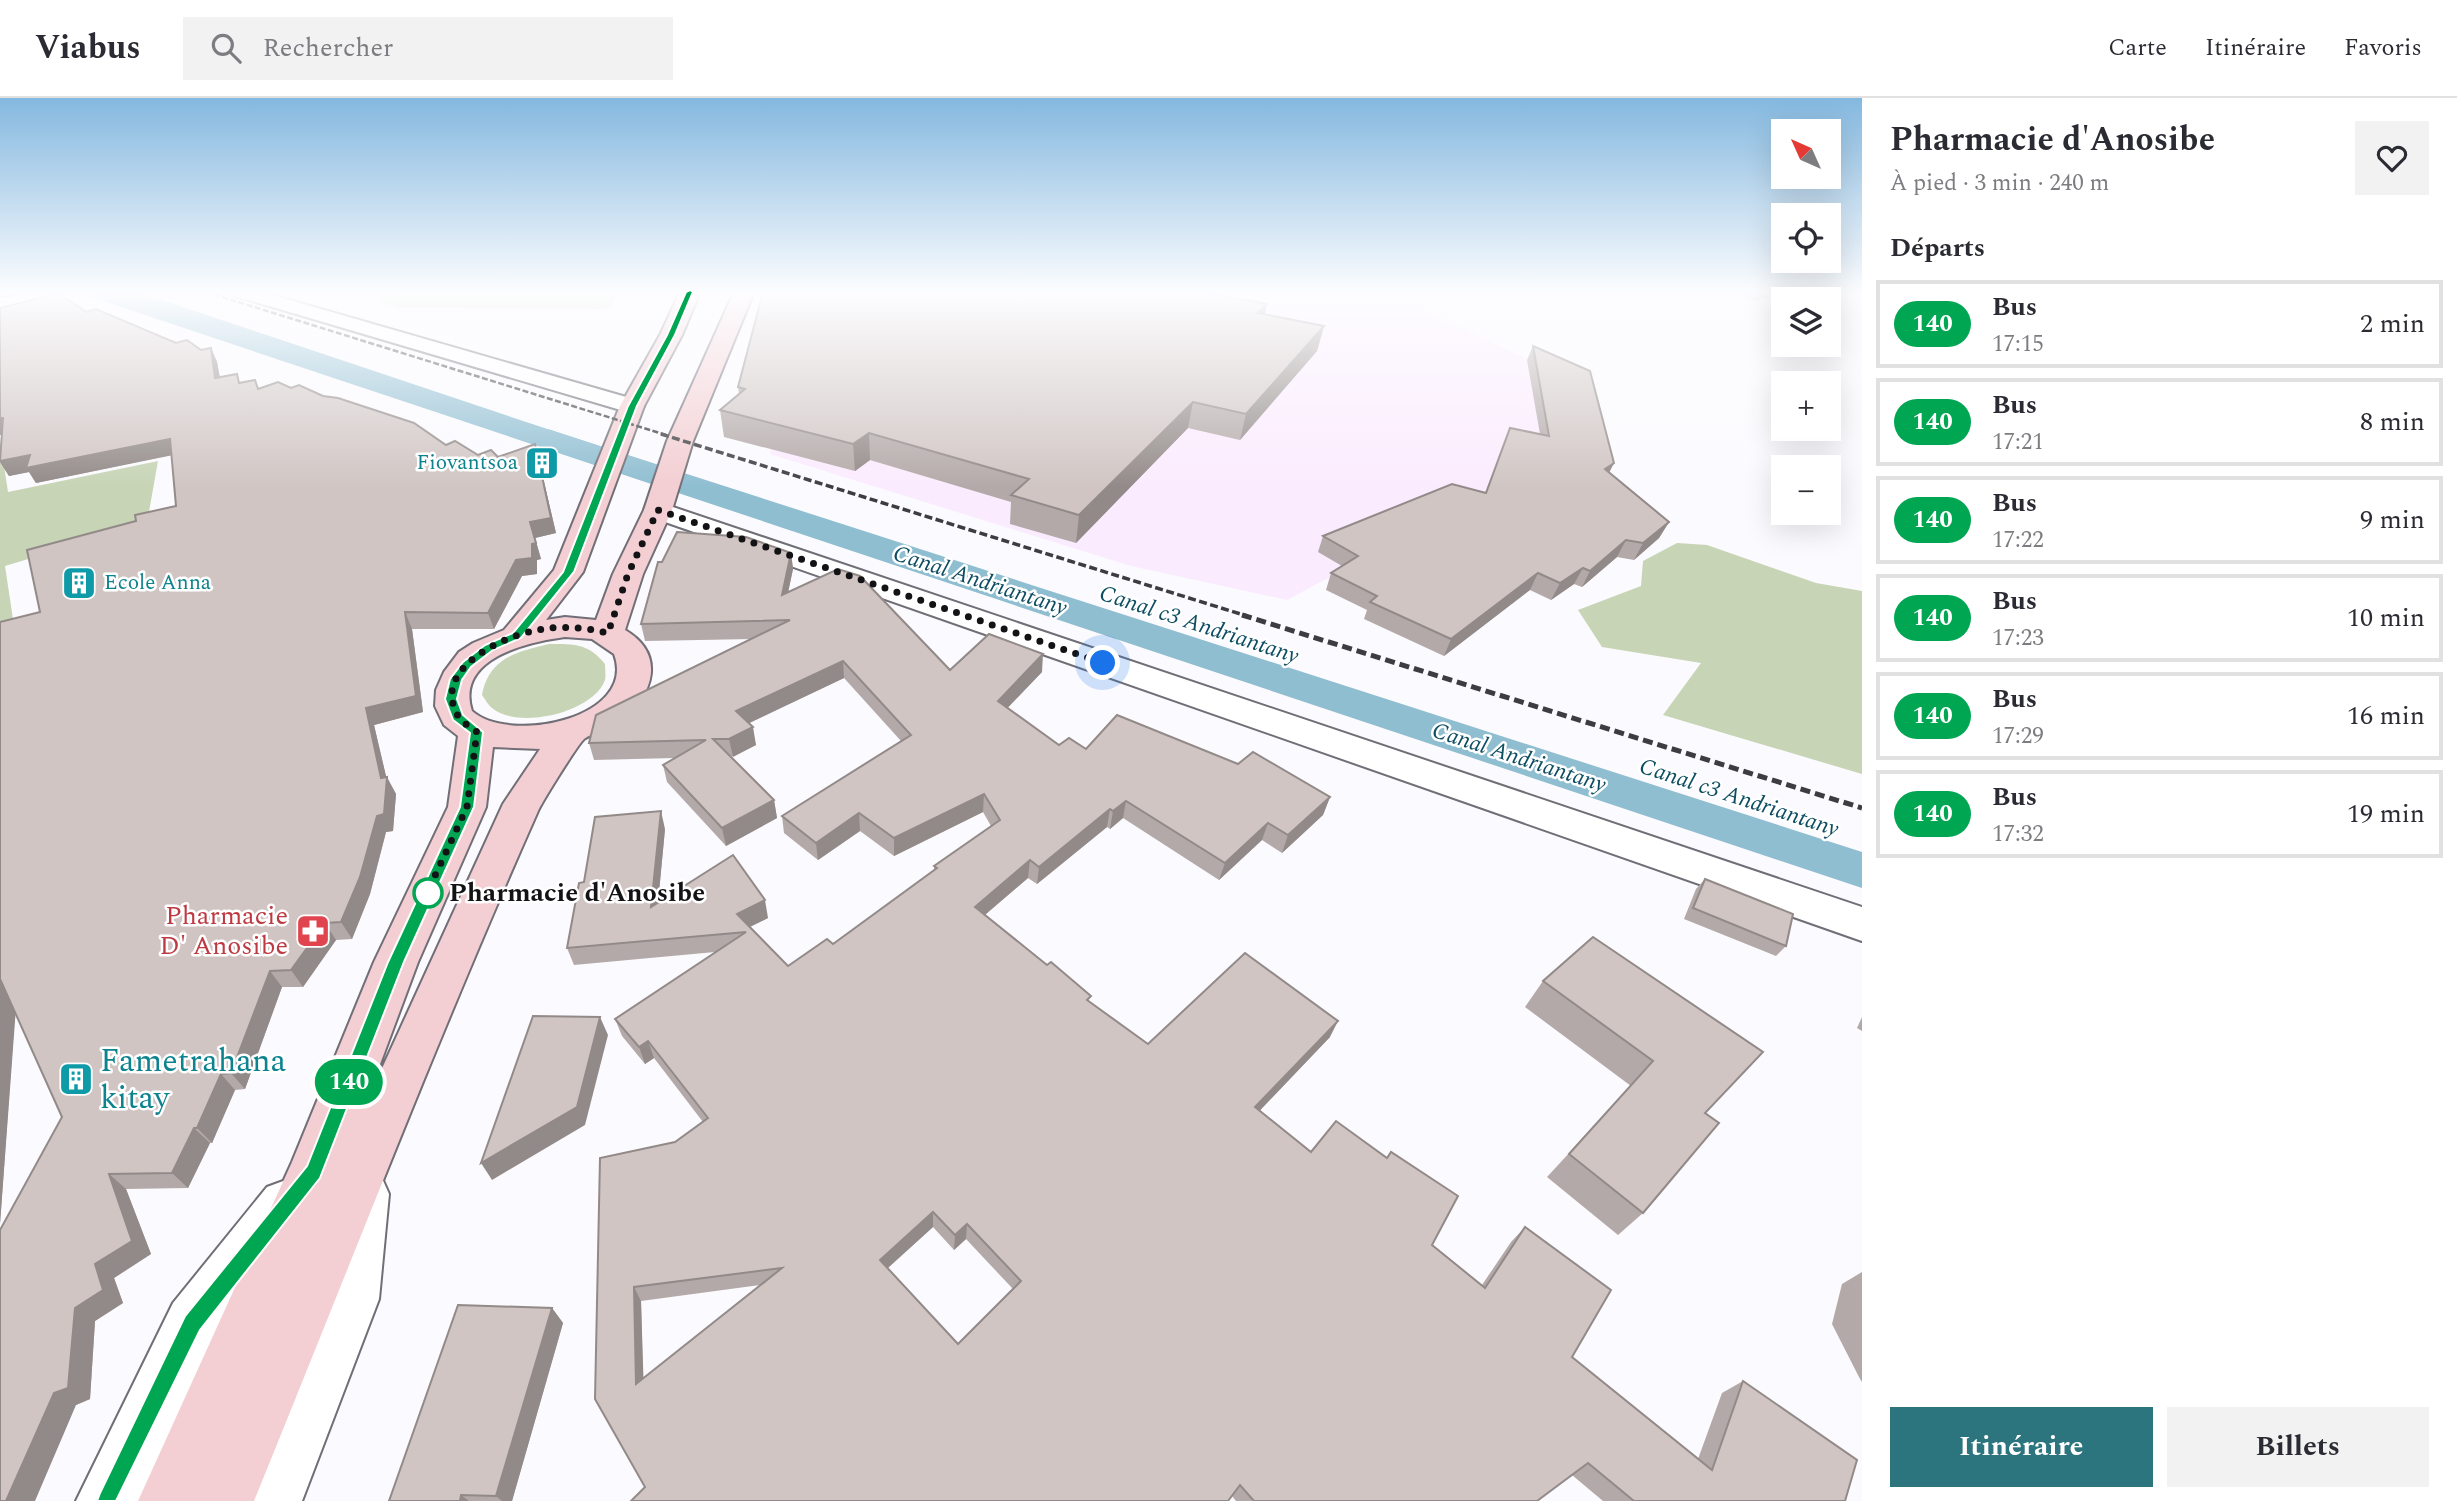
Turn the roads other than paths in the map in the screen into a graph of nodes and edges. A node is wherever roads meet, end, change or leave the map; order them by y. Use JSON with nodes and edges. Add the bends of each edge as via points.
{"nodes":[{"id":1,"x":466,"y":357,"type":"edge"},
{"id":2,"x":659,"y":357,"type":"edge"},
{"id":3,"x":716,"y":357,"type":"edge"},
{"id":4,"x":632,"y":406,"type":"junction"},
{"id":5,"x":658,"y":510,"type":"junction"},
{"id":6,"x":608,"y":633,"type":"junction"},
{"id":7,"x":517,"y":635,"type":"junction"},
{"id":8,"x":477,"y":732,"type":"junction"},
{"id":9,"x":570,"y":732,"type":"junction"},
{"id":10,"x":1862,"y":924,"type":"edge"},
{"id":11,"x":339,"y":1170,"type":"junction"},
{"id":12,"x":108,"y":1501,"type":"edge"},
{"id":13,"x":170,"y":1501,"type":"edge"},
{"id":14,"x":222,"y":1501,"type":"edge"},
{"id":15,"x":270,"y":1501,"type":"edge"}],
"edges":[{"from":1,"to":4,"type":"street"},
{"from":2,"to":4,"type":"main road"},
{"from":3,"to":5,"type":"main road"},
{"from":4,"to":7,"type":"main road","via":[[568,572]]},
{"from":5,"to":6,"type":"main road","via":[[628,574]]},
{"from":5,"to":10,"type":"street"},
{"from":6,"to":7,"type":"main road","via":[[565,627]]},
{"from":6,"to":9,"type":"main road","via":[[631,649],[636,680],[623,700],[601,718]]},
{"from":7,"to":8,"type":"main road","via":[[489,648],[456,679],[451,699],[458,717]]},
{"from":8,"to":9,"type":"main road","via":[[521,740]]},
{"from":8,"to":11,"type":"main road","via":[[467,807],[396,962]]},
{"from":9,"to":11,"type":"main road","via":[[522,804],[450,964]]},
{"from":11,"to":12,"type":"street","via":[[192,1323]]},
{"from":11,"to":13,"type":"main road"},
{"from":11,"to":14,"type":"main road"},
{"from":11,"to":15,"type":"street","via":[[351,1299]]}]}
